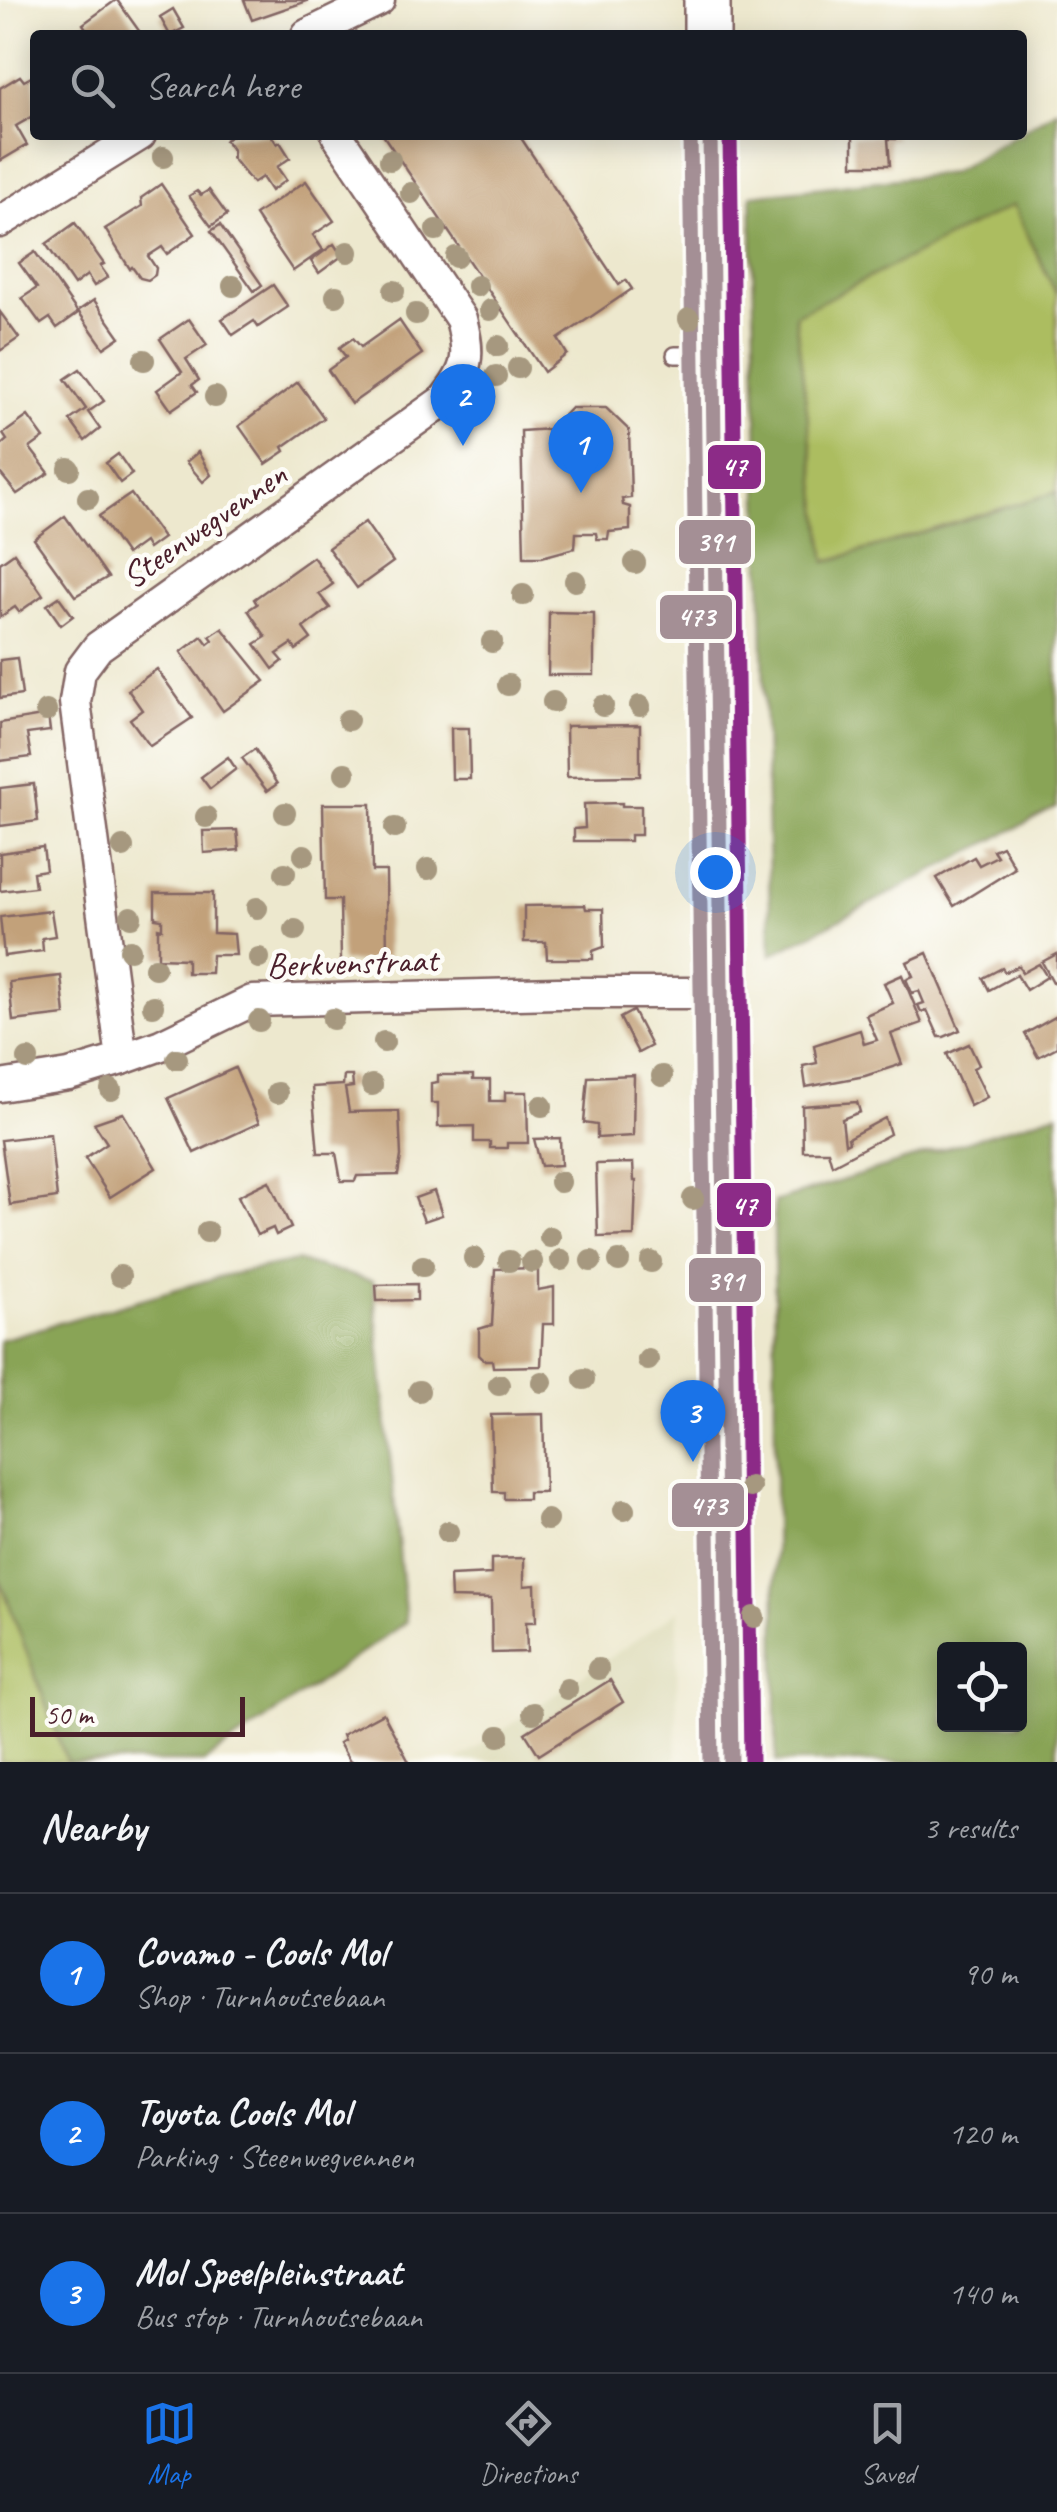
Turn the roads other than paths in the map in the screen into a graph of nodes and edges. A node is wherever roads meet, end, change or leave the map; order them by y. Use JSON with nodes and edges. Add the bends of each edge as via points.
{"nodes":[{"id":1,"x":379,"y":0,"type":"edge"},
{"id":2,"x":707,"y":0,"type":"edge"},
{"id":3,"x":317,"y":30,"type":"edge"},
{"id":4,"x":707,"y":30,"type":"edge"},
{"id":5,"x":132,"y":140,"type":"edge"},
{"id":6,"x":340,"y":140,"type":"edge"},
{"id":7,"x":710,"y":140,"type":"edge"},
{"id":8,"x":0,"y":222,"type":"edge"},
{"id":9,"x":722,"y":994,"type":"junction"},
{"id":10,"x":122,"y":1059,"type":"junction"},
{"id":11,"x":0,"y":1086,"type":"edge"},
{"id":12,"x":732,"y":1762,"type":"edge"}],
"edges":[{"from":1,"to":3,"type":"street"},
{"from":2,"to":4,"type":"main road"},
{"from":5,"to":8,"type":"street"},
{"from":6,"to":10,"type":"street","name":"Steenwegvennen","via":[[461,320],[468,347],[463,376],[444,400],[98,647],[80,672],[75,702]]},
{"from":7,"to":9,"type":"main road","via":[[694,355]]},
{"from":9,"to":10,"type":"street","name":"Berkvenstraat","via":[[252,1001]]},
{"from":9,"to":12,"type":"main road"},
{"from":10,"to":11,"type":"street","name":"Berkvenstraat"}]}
